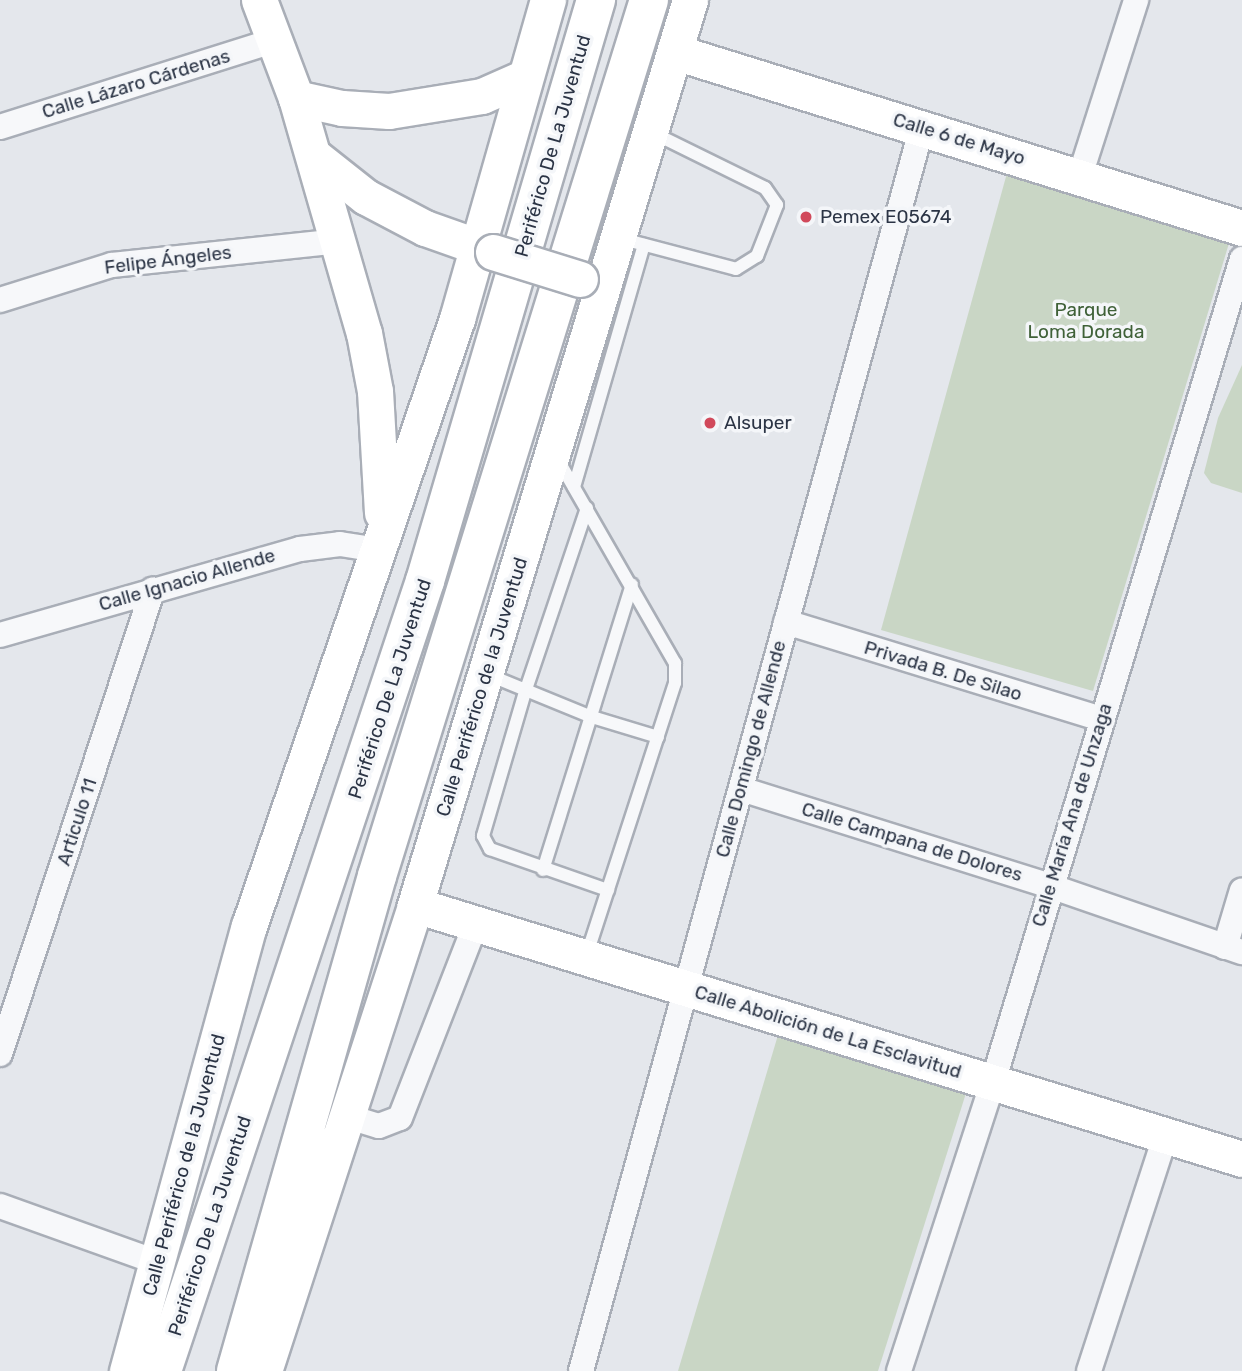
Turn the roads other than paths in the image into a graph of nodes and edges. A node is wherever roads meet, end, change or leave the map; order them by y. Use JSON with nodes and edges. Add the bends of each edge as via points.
{"nodes":[{"id":1,"x":259,"y":0,"type":"edge"},
{"id":2,"x":548,"y":0,"type":"edge"},
{"id":3,"x":596,"y":0,"type":"edge"},
{"id":4,"x":649,"y":0,"type":"edge"},
{"id":5,"x":691,"y":0,"type":"edge"},
{"id":6,"x":1136,"y":0,"type":"edge"},
{"id":7,"x":272,"y":41,"type":"junction"},
{"id":8,"x":675,"y":52,"type":"junction"},
{"id":9,"x":525,"y":77,"type":"junction"},
{"id":10,"x":296,"y":98,"type":"junction"},
{"id":11,"x":0,"y":127,"type":"edge"},
{"id":12,"x":922,"y":127,"type":"junction"},
{"id":13,"x":651,"y":132,"type":"junction"},
{"id":14,"x":314,"y":156,"type":"junction"},
{"id":15,"x":1080,"y":176,"type":"junction"},
{"id":16,"x":1242,"y":228,"type":"edge"},
{"id":17,"x":340,"y":241,"type":"junction"},
{"id":18,"x":630,"y":241,"type":"junction"},
{"id":19,"x":485,"y":250,"type":"junction"},
{"id":20,"x":1242,"y":259,"type":"edge"},
{"id":21,"x":592,"y":282,"type":"junction"},
{"id":22,"x":0,"y":300,"type":"edge"},
{"id":23,"x":555,"y":454,"type":"junction"},
{"id":24,"x":575,"y":488,"type":"junction"},
{"id":25,"x":587,"y":508,"type":"junction"},
{"id":26,"x":380,"y":544,"type":"junction"},
{"id":27,"x":632,"y":585,"type":"junction"},
{"id":28,"x":153,"y":590,"type":"junction"},
{"id":29,"x":786,"y":622,"type":"junction"},
{"id":30,"x":0,"y":635,"type":"edge"},
{"id":31,"x":485,"y":673,"type":"junction"},
{"id":32,"x":525,"y":692,"type":"junction"},
{"id":33,"x":592,"y":717,"type":"junction"},
{"id":34,"x":1101,"y":719,"type":"junction"},
{"id":35,"x":658,"y":737,"type":"junction"},
{"id":36,"x":741,"y":789,"type":"junction"},
{"id":37,"x":542,"y":870,"type":"junction"},
{"id":38,"x":1050,"y":886,"type":"junction"},
{"id":39,"x":608,"y":890,"type":"junction"},
{"id":40,"x":1242,"y":890,"type":"edge"},
{"id":41,"x":415,"y":905,"type":"junction"},
{"id":42,"x":476,"y":923,"type":"junction"},
{"id":43,"x":1233,"y":949,"type":"edge"},
{"id":44,"x":586,"y":957,"type":"junction"},
{"id":45,"x":685,"y":988,"type":"junction"},
{"id":46,"x":0,"y":1054,"type":"edge"},
{"id":47,"x":993,"y":1082,"type":"junction"},
{"id":48,"x":340,"y":1130,"type":"junction"},
{"id":49,"x":1166,"y":1134,"type":"junction"},
{"id":50,"x":1242,"y":1159,"type":"edge"},
{"id":51,"x":0,"y":1206,"type":"edge"},
{"id":52,"x":197,"y":1259,"type":"junction"},
{"id":53,"x":159,"y":1263,"type":"junction"},
{"id":54,"x":256,"y":1310,"type":"junction"},
{"id":55,"x":127,"y":1371,"type":"edge"},
{"id":56,"x":134,"y":1371,"type":"edge"},
{"id":57,"x":162,"y":1371,"type":"edge"},
{"id":58,"x":236,"y":1371,"type":"edge"},
{"id":59,"x":264,"y":1371,"type":"edge"},
{"id":60,"x":581,"y":1371,"type":"edge"},
{"id":61,"x":899,"y":1371,"type":"edge"},
{"id":62,"x":1089,"y":1371,"type":"edge"}],
"edges":[{"from":1,"to":7,"type":"main road"},
{"from":2,"to":9,"type":"main road","name":"Calle Periférico de la Juventud"},
{"from":3,"to":52,"type":"highway","name":"Periférico De La Juventud","via":[[425,581],[338,852]]},
{"from":4,"to":54,"type":"highway","via":[[377,876]]},
{"from":5,"to":8,"type":"main road","name":"Calle Periférico de la Juventud"},
{"from":6,"to":15,"type":"street"},
{"from":7,"to":10,"type":"main road"},
{"from":7,"to":11,"type":"street","name":"Calle Lázaro Cárdenas"},
{"from":8,"to":12,"type":"main road","name":"Calle 6 de Mayo"},
{"from":8,"to":13,"type":"main road","name":"Calle Periférico de la Juventud"},
{"from":9,"to":10,"type":"main road","via":[[482,96],[436,107],[342,108]]},
{"from":9,"to":19,"type":"main road","name":"Calle Periférico de la Juventud"},
{"from":10,"to":14,"type":"main road"},
{"from":12,"to":15,"type":"main road","name":"Calle 6 de Mayo"},
{"from":12,"to":29,"type":"street","name":"Calle Domingo de Allende"},
{"from":13,"to":18,"type":"main road","name":"Calle Periférico de la Juventud"},
{"from":13,"to":18,"type":"lane","via":[[760,185],[777,205],[757,257],[736,269]]},
{"from":14,"to":17,"type":"main road"},
{"from":14,"to":19,"type":"main road","via":[[366,197],[425,228]]},
{"from":15,"to":16,"type":"main road","name":"Calle 6 de Mayo"},
{"from":17,"to":22,"type":"street","name":"Felipe Ángeles","via":[[112,265]]},
{"from":17,"to":26,"type":"main road","via":[[375,391]]},
{"from":18,"to":21,"type":"main road","name":"Calle Periférico de la Juventud"},
{"from":18,"to":24,"type":"lane"},
{"from":19,"to":21,"type":"main road","bridge":true},
{"from":19,"to":26,"type":"main road","name":"Calle Periférico de la Juventud"},
{"from":20,"to":34,"type":"street","name":"Calle María Ana de Unzaga"},
{"from":21,"to":23,"type":"main road","name":"Calle Periférico de la Juventud"},
{"from":23,"to":24,"type":"lane"},
{"from":23,"to":31,"type":"main road","name":"Calle Periférico de la Juventud"},
{"from":24,"to":25,"type":"lane"},
{"from":25,"to":27,"type":"lane"},
{"from":25,"to":32,"type":"lane"},
{"from":26,"to":28,"type":"street","name":"Calle Ignacio Allende","via":[[300,549]]},
{"from":26,"to":53,"type":"main road","name":"Calle Periférico de la Juventud","via":[[249,926]]},
{"from":27,"to":33,"type":"lane"},
{"from":27,"to":35,"type":"lane","via":[[676,663],[675,682]]},
{"from":28,"to":30,"type":"street","name":"Calle Ignacio Allende"},
{"from":28,"to":46,"type":"street","name":"Articulo 11"},
{"from":29,"to":34,"type":"street","name":"Privada B. De Silao"},
{"from":29,"to":36,"type":"street","name":"Calle Domingo de Allende"},
{"from":31,"to":32,"type":"lane"},
{"from":31,"to":41,"type":"main road","name":"Calle Periférico de la Juventud"},
{"from":32,"to":33,"type":"lane"},
{"from":32,"to":37,"type":"lane","via":[[483,835],[490,849]]},
{"from":33,"to":35,"type":"lane"},
{"from":33,"to":37,"type":"lane"},
{"from":34,"to":38,"type":"street","name":"Calle María Ana de Unzaga"},
{"from":35,"to":39,"type":"lane"},
{"from":36,"to":38,"type":"street","name":"Calle Campana de Dolores"},
{"from":36,"to":45,"type":"street","name":"Calle Domingo de Allende"},
{"from":37,"to":39,"type":"lane"},
{"from":38,"to":43,"type":"street","name":"Calle Campana de Dolores"},
{"from":38,"to":47,"type":"street","name":"Calle María Ana de Unzaga"},
{"from":39,"to":44,"type":"lane"},
{"from":40,"to":43,"type":"street"},
{"from":41,"to":42,"type":"main road","name":"Calle Abolición de La Esclavitud"},
{"from":41,"to":48,"type":"main road","name":"Calle Periférico de la Juventud"},
{"from":42,"to":44,"type":"main road","name":"Calle Abolición de La Esclavitud"},
{"from":42,"to":48,"type":"street","via":[[400,1118],[379,1126]]},
{"from":44,"to":45,"type":"main road","name":"Calle Abolición de La Esclavitud"},
{"from":45,"to":47,"type":"main road","name":"Calle Abolición de La Esclavitud"},
{"from":45,"to":60,"type":"street","name":"Calle Domingo de Allende"},
{"from":47,"to":49,"type":"main road","name":"Calle Abolición de La Esclavitud"},
{"from":47,"to":61,"type":"street","name":"Calle María Ana de Unzaga"},
{"from":48,"to":54,"type":"highway"},
{"from":48,"to":59,"type":"main road","name":"Calle Periférico de la Juventud"},
{"from":49,"to":50,"type":"main road","name":"Calle Abolición de La Esclavitud"},
{"from":49,"to":62,"type":"street"},
{"from":51,"to":53,"type":"street"},
{"from":52,"to":56,"type":"highway"},
{"from":52,"to":57,"type":"highway","name":"Periférico De La Juventud"},
{"from":53,"to":55,"type":"main road","name":"Calle Periférico de la Juventud"},
{"from":54,"to":58,"type":"highway"}]}
